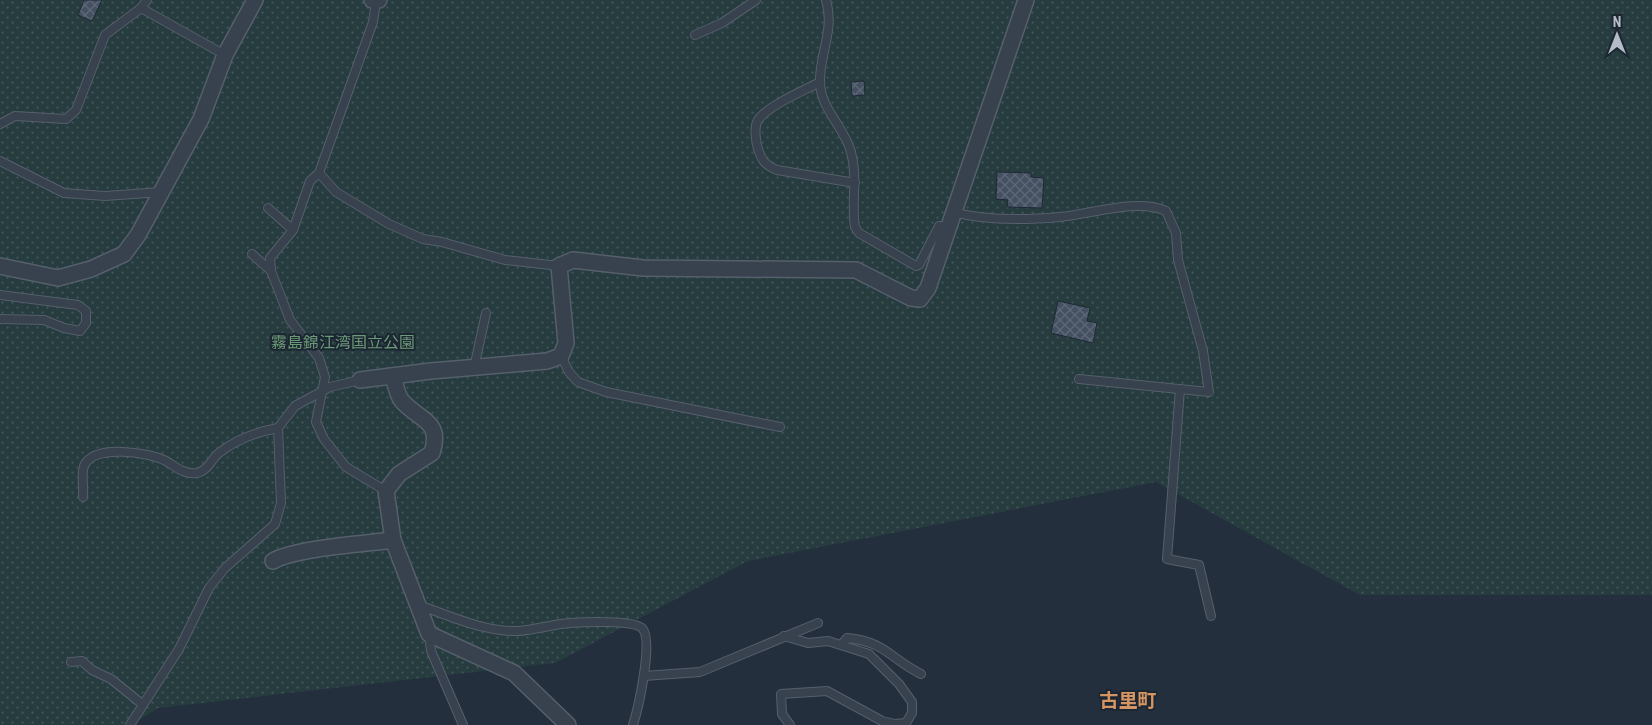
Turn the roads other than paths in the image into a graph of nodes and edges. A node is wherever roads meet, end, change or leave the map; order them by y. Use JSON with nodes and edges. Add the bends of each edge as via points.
{"nodes":[{"id":1,"x":147,"y":0,"type":"edge"},
{"id":2,"x":254,"y":0,"type":"edge"},
{"id":3,"x":376,"y":0,"type":"edge"},
{"id":4,"x":756,"y":0,"type":"edge"},
{"id":5,"x":826,"y":0,"type":"edge"},
{"id":6,"x":1026,"y":0,"type":"edge"},
{"id":7,"x":142,"y":8,"type":"junction"},
{"id":8,"x":695,"y":35,"type":"dead end"},
{"id":9,"x":225,"y":56,"type":"junction"},
{"id":10,"x":820,"y":82,"type":"junction"},
{"id":11,"x":0,"y":124,"type":"edge"},
{"id":12,"x":0,"y":161,"type":"edge"},
{"id":13,"x":320,"y":173,"type":"junction"},
{"id":14,"x":855,"y":183,"type":"junction"},
{"id":15,"x":161,"y":192,"type":"junction"},
{"id":16,"x":268,"y":208,"type":"dead end"},
{"id":17,"x":953,"y":212,"type":"junction"},
{"id":18,"x":948,"y":228,"type":"junction"},
{"id":19,"x":293,"y":230,"type":"junction"},
{"id":20,"x":252,"y":254,"type":"dead end"},
{"id":21,"x":0,"y":266,"type":"edge"},
{"id":22,"x":559,"y":266,"type":"junction"},
{"id":23,"x":271,"y":271,"type":"junction"},
{"id":24,"x":0,"y":295,"type":"edge"},
{"id":25,"x":486,"y":313,"type":"dead end"},
{"id":26,"x":0,"y":319,"type":"edge"},
{"id":27,"x":561,"y":356,"type":"junction"},
{"id":28,"x":474,"y":368,"type":"junction"},
{"id":29,"x":393,"y":376,"type":"junction"},
{"id":30,"x":1079,"y":379,"type":"dead end"},
{"id":31,"x":360,"y":380,"type":"joint"},
{"id":32,"x":1180,"y":390,"type":"junction"},
{"id":33,"x":323,"y":391,"type":"junction"},
{"id":34,"x":780,"y":427,"type":"dead end"},
{"id":35,"x":278,"y":428,"type":"junction"},
{"id":36,"x":386,"y":491,"type":"junction"},
{"id":37,"x":84,"y":497,"type":"dead end"},
{"id":38,"x":393,"y":540,"type":"junction"},
{"id":39,"x":273,"y":562,"type":"dead end"},
{"id":40,"x":418,"y":605,"type":"junction"},
{"id":41,"x":1210,"y":616,"type":"dead end"},
{"id":42,"x":818,"y":623,"type":"dead end"},
{"id":43,"x":430,"y":634,"type":"junction"},
{"id":44,"x":784,"y":636,"type":"junction"},
{"id":45,"x":842,"y":644,"type":"junction"},
{"id":46,"x":70,"y":662,"type":"dead end"},
{"id":47,"x":921,"y":674,"type":"dead end"},
{"id":48,"x":644,"y":676,"type":"junction"},
{"id":49,"x":142,"y":704,"type":"junction"},
{"id":50,"x":461,"y":723,"type":"edge"},
{"id":51,"x":130,"y":725,"type":"edge"},
{"id":52,"x":568,"y":725,"type":"edge"},
{"id":53,"x":633,"y":725,"type":"edge"},
{"id":54,"x":790,"y":725,"type":"edge"}],
"edges":[{"from":1,"to":7,"type":"lane"},
{"from":2,"to":9,"type":"street"},
{"from":3,"to":13,"type":"lane","via":[[374,22]]},
{"from":4,"to":8,"type":"lane","via":[[722,23]]},
{"from":5,"to":10,"type":"lane","via":[[829,31]]},
{"from":6,"to":17,"type":"street"},
{"from":7,"to":9,"type":"lane"},
{"from":7,"to":11,"type":"lane","via":[[105,34],[76,110],[66,119],[15,116]]},
{"from":9,"to":15,"type":"street","via":[[201,119]]},
{"from":10,"to":14,"type":"lane","via":[[823,101],[851,152]]},
{"from":10,"to":14,"type":"lane","via":[[764,113],[757,123],[756,142],[762,160],[766,166],[778,170]]},
{"from":12,"to":15,"type":"lane","via":[[64,193],[105,196]]},
{"from":13,"to":19,"type":"lane","via":[[310,181]]},
{"from":13,"to":22,"type":"lane","via":[[336,192],[389,224],[424,239],[505,260]]},
{"from":14,"to":18,"type":"lane","via":[[854,222],[859,233],[916,266],[939,226]]},
{"from":15,"to":21,"type":"street","via":[[124,254],[91,269],[58,278]]},
{"from":16,"to":19,"type":"lane"},
{"from":17,"to":18,"type":"street"},
{"from":17,"to":32,"type":"lane","via":[[975,218],[1059,217],[1139,206],[1154,206],[1166,211],[1176,233],[1178,260],[1209,392]]},
{"from":18,"to":22,"type":"street","via":[[928,288],[920,299],[911,298],[856,270],[643,268],[573,260]]},
{"from":19,"to":23,"type":"lane","via":[[270,258]]},
{"from":20,"to":23,"type":"lane"},
{"from":22,"to":27,"type":"street","via":[[566,343]]},
{"from":23,"to":33,"type":"lane","via":[[290,320],[319,358],[325,377]]},
{"from":24,"to":26,"type":"lane","via":[[78,305],[86,311],[86,323],[80,331],[44,320]]},
{"from":25,"to":28,"type":"lane"},
{"from":27,"to":28,"type":"street","via":[[548,361]]},
{"from":27,"to":34,"type":"lane","via":[[578,382],[606,392]]},
{"from":28,"to":29,"type":"street"},
{"from":29,"to":31,"type":"street"},
{"from":29,"to":36,"type":"street","via":[[401,400],[434,428],[437,439],[432,453],[399,474]]},
{"from":30,"to":32,"type":"lane"},
{"from":31,"to":33,"type":"lane"},
{"from":32,"to":41,"type":"lane","via":[[1167,559],[1199,565]]},
{"from":33,"to":35,"type":"lane","via":[[295,406]]},
{"from":33,"to":36,"type":"lane","via":[[316,422],[324,439],[346,467]]},
{"from":35,"to":37,"type":"lane","via":[[259,431],[233,443],[208,467],[196,473],[180,470],[165,460],[144,453],[99,454],[90,458],[84,467]]},
{"from":35,"to":49,"type":"lane","via":[[281,503],[275,524],[225,568],[209,588],[179,649]]},
{"from":36,"to":38,"type":"street"},
{"from":38,"to":39,"type":"street","via":[[281,556]]},
{"from":38,"to":40,"type":"street"},
{"from":40,"to":43,"type":"street"},
{"from":40,"to":48,"type":"lane","via":[[495,630],[519,631],[571,622],[632,624],[642,628],[645,635]]},
{"from":42,"to":44,"type":"lane"},
{"from":43,"to":50,"type":"lane","via":[[431,651]]},
{"from":43,"to":52,"type":"street","via":[[514,673]]},
{"from":44,"to":45,"type":"lane","via":[[798,642]]},
{"from":44,"to":48,"type":"lane","via":[[700,672]]},
{"from":45,"to":47,"type":"lane","via":[[847,638],[864,639],[886,649]]},
{"from":45,"to":54,"type":"lane","via":[[869,654],[912,702],[912,714],[906,723],[896,724],[882,721],[828,691],[781,694],[782,714]]},
{"from":46,"to":49,"type":"lane","via":[[82,661]]},
{"from":48,"to":53,"type":"lane"},
{"from":49,"to":51,"type":"lane"}]}
